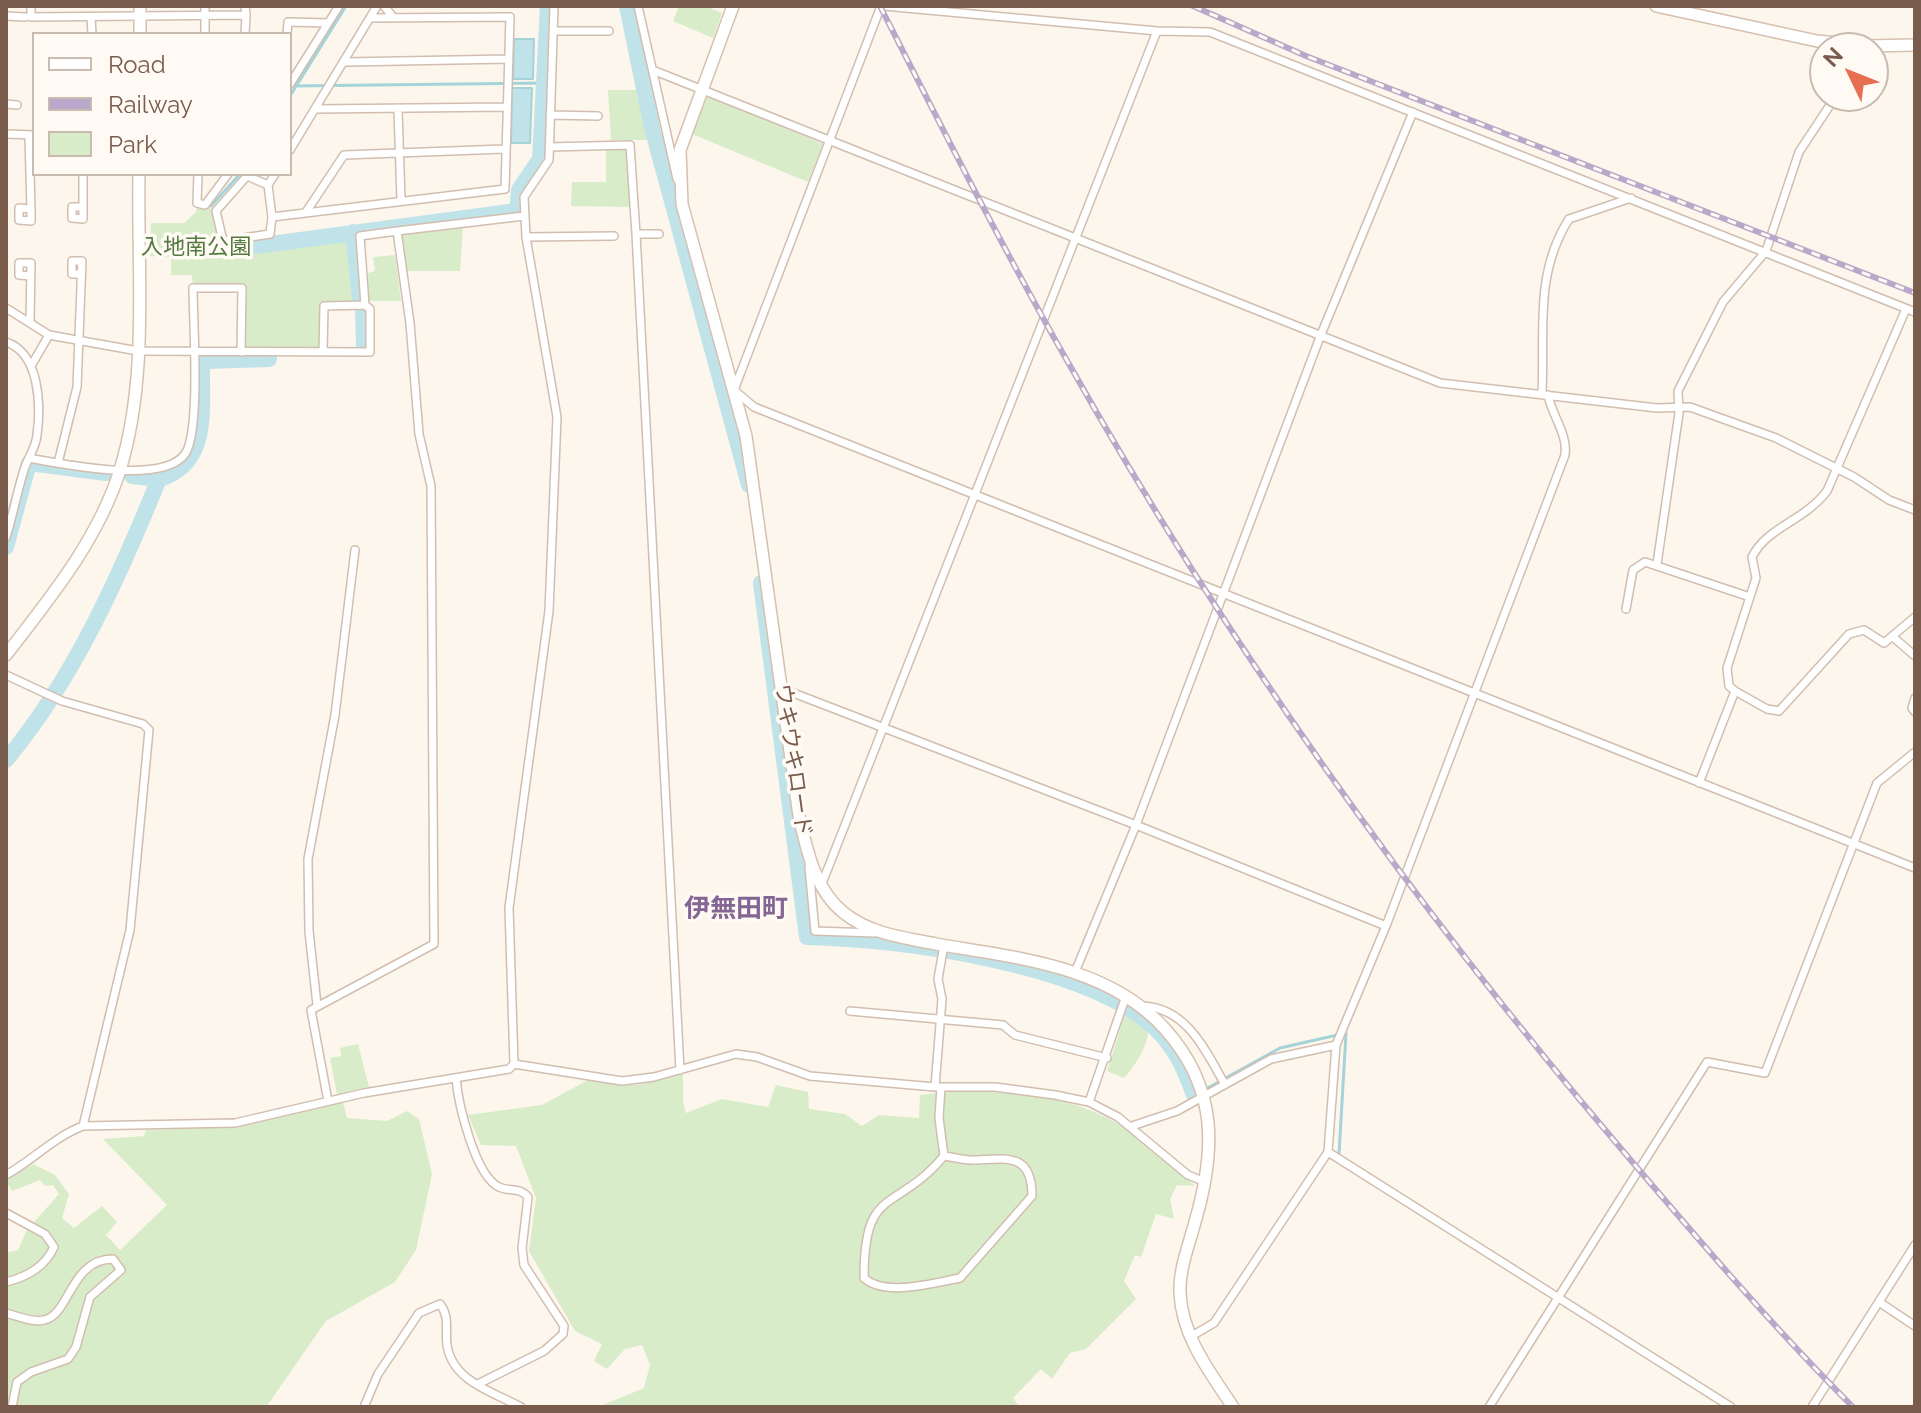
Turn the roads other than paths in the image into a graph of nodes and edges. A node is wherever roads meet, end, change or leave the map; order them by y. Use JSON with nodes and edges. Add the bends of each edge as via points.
{"nodes":[{"id":1,"x":31,"y":6,"type":"edge"},
{"id":2,"x":339,"y":6,"type":"edge"},
{"id":3,"x":377,"y":6,"type":"edge"},
{"id":4,"x":384,"y":6,"type":"edge"},
{"id":5,"x":441,"y":6,"type":"edge"},
{"id":6,"x":554,"y":6,"type":"edge"},
{"id":7,"x":638,"y":6,"type":"edge"},
{"id":8,"x":733,"y":6,"type":"edge"},
{"id":9,"x":882,"y":6,"type":"edge"},
{"id":10,"x":1656,"y":6,"type":"edge"},
{"id":11,"x":246,"y":10,"type":"edge"},
{"id":12,"x":140,"y":11,"type":"edge"},
{"id":13,"x":205,"y":11,"type":"edge"},
{"id":14,"x":6,"y":16,"type":"edge"},
{"id":15,"x":441,"y":16,"type":"junction"},
{"id":16,"x":25,"y":17,"type":"dead end"},
{"id":17,"x":91,"y":17,"type":"junction"},
{"id":18,"x":393,"y":17,"type":"junction"},
{"id":19,"x":371,"y":18,"type":"junction"},
{"id":20,"x":328,"y":23,"type":"junction"},
{"id":21,"x":553,"y":31,"type":"junction"},
{"id":22,"x":609,"y":31,"type":"dead end"},
{"id":23,"x":1157,"y":31,"type":"junction"},
{"id":24,"x":92,"y":32,"type":"edge"},
{"id":25,"x":140,"y":32,"type":"edge"},
{"id":26,"x":205,"y":32,"type":"edge"},
{"id":27,"x":245,"y":32,"type":"edge"},
{"id":28,"x":287,"y":32,"type":"edge"},
{"id":29,"x":1809,"y":40,"type":"edge"},
{"id":30,"x":1915,"y":45,"type":"edge"},
{"id":31,"x":1889,"y":46,"type":"edge"},
{"id":32,"x":508,"y":59,"type":"junction"},
{"id":33,"x":346,"y":62,"type":"junction"},
{"id":34,"x":294,"y":70,"type":"edge"},
{"id":35,"x":655,"y":71,"type":"junction"},
{"id":36,"x":701,"y":89,"type":"junction"},
{"id":37,"x":6,"y":104,"type":"edge"},
{"id":38,"x":17,"y":105,"type":"dead end"},
{"id":39,"x":507,"y":107,"type":"junction"},
{"id":40,"x":316,"y":109,"type":"junction"},
{"id":41,"x":398,"y":110,"type":"junction"},
{"id":42,"x":1413,"y":112,"type":"junction"},
{"id":43,"x":1825,"y":112,"type":"edge"},
{"id":44,"x":550,"y":115,"type":"junction"},
{"id":45,"x":598,"y":116,"type":"dead end"},
{"id":46,"x":6,"y":134,"type":"edge"},
{"id":47,"x":31,"y":136,"type":"edge"},
{"id":48,"x":827,"y":142,"type":"junction"},
{"id":49,"x":292,"y":147,"type":"edge"},
{"id":50,"x":549,"y":147,"type":"junction"},
{"id":51,"x":504,"y":149,"type":"junction"},
{"id":52,"x":400,"y":153,"type":"junction"},
{"id":53,"x":83,"y":176,"type":"edge"},
{"id":54,"x":139,"y":176,"type":"edge"},
{"id":55,"x":198,"y":176,"type":"edge"},
{"id":56,"x":227,"y":176,"type":"edge"},
{"id":57,"x":274,"y":176,"type":"edge"},
{"id":58,"x":268,"y":185,"type":"junction"},
{"id":59,"x":1633,"y":198,"type":"junction"},
{"id":60,"x":401,"y":199,"type":"junction"},
{"id":61,"x":682,"y":204,"type":"junction"},
{"id":62,"x":83,"y":207,"type":"dead end"},
{"id":63,"x":31,"y":209,"type":"dead end"},
{"id":64,"x":306,"y":212,"type":"junction"},
{"id":65,"x":524,"y":216,"type":"junction"},
{"id":66,"x":272,"y":217,"type":"junction"},
{"id":67,"x":397,"y":231,"type":"junction"},
{"id":68,"x":636,"y":234,"type":"junction"},
{"id":69,"x":659,"y":234,"type":"dead end"},
{"id":70,"x":614,"y":236,"type":"dead end"},
{"id":71,"x":526,"y":237,"type":"junction"},
{"id":72,"x":1076,"y":239,"type":"junction"},
{"id":73,"x":1766,"y":251,"type":"junction"},
{"id":74,"x":81,"y":274,"type":"dead end"},
{"id":75,"x":31,"y":276,"type":"dead end"},
{"id":76,"x":365,"y":305,"type":"junction"},
{"id":77,"x":6,"y":308,"type":"edge"},
{"id":78,"x":1906,"y":309,"type":"junction"},
{"id":79,"x":1915,"y":312,"type":"edge"},
{"id":80,"x":30,"y":323,"type":"junction"},
{"id":81,"x":49,"y":335,"type":"junction"},
{"id":82,"x":1320,"y":337,"type":"junction"},
{"id":83,"x":80,"y":341,"type":"junction"},
{"id":84,"x":6,"y":342,"type":"edge"},
{"id":85,"x":138,"y":351,"type":"junction"},
{"id":86,"x":194,"y":351,"type":"junction"},
{"id":87,"x":241,"y":352,"type":"junction"},
{"id":88,"x":323,"y":352,"type":"junction"},
{"id":89,"x":31,"y":366,"type":"junction"},
{"id":90,"x":734,"y":390,"type":"junction"},
{"id":91,"x":1545,"y":394,"type":"junction"},
{"id":92,"x":1677,"y":407,"type":"junction"},
{"id":93,"x":29,"y":458,"type":"junction"},
{"id":94,"x":58,"y":463,"type":"junction"},
{"id":95,"x":1839,"y":469,"type":"junction"},
{"id":96,"x":120,"y":470,"type":"junction"},
{"id":97,"x":975,"y":497,"type":"junction"},
{"id":98,"x":6,"y":498,"type":"edge"},
{"id":99,"x":17,"y":502,"type":"junction"},
{"id":100,"x":1915,"y":510,"type":"edge"},
{"id":101,"x":6,"y":537,"type":"edge"},
{"id":102,"x":355,"y":550,"type":"dead end"},
{"id":103,"x":1657,"y":564,"type":"junction"},
{"id":104,"x":1224,"y":596,"type":"junction"},
{"id":105,"x":1750,"y":597,"type":"junction"},
{"id":106,"x":1626,"y":609,"type":"dead end"},
{"id":107,"x":1915,"y":617,"type":"edge"},
{"id":108,"x":1893,"y":637,"type":"junction"},
{"id":109,"x":6,"y":655,"type":"edge"},
{"id":110,"x":1915,"y":656,"type":"edge"},
{"id":111,"x":6,"y":675,"type":"edge"},
{"id":112,"x":783,"y":689,"type":"junction"},
{"id":113,"x":1735,"y":691,"type":"junction"},
{"id":114,"x":1473,"y":692,"type":"junction"},
{"id":115,"x":1915,"y":698,"type":"edge"},
{"id":116,"x":1915,"y":712,"type":"edge"},
{"id":117,"x":886,"y":728,"type":"junction"},
{"id":118,"x":1915,"y":752,"type":"edge"},
{"id":119,"x":1699,"y":783,"type":"junction"},
{"id":120,"x":1136,"y":825,"type":"junction"},
{"id":121,"x":1853,"y":844,"type":"junction"},
{"id":122,"x":808,"y":856,"type":"junction"},
{"id":123,"x":1915,"y":868,"type":"edge"},
{"id":124,"x":821,"y":886,"type":"junction"},
{"id":125,"x":1386,"y":926,"type":"junction"},
{"id":126,"x":886,"y":934,"type":"junction"},
{"id":127,"x":944,"y":945,"type":"junction"},
{"id":128,"x":1075,"y":972,"type":"junction"},
{"id":129,"x":1126,"y":996,"type":"junction"},
{"id":130,"x":317,"y":1005,"type":"junction"},
{"id":131,"x":1140,"y":1006,"type":"junction"},
{"id":132,"x":850,"y":1011,"type":"dead end"},
{"id":133,"x":941,"y":1017,"type":"junction"},
{"id":134,"x":1336,"y":1045,"type":"junction"},
{"id":135,"x":1107,"y":1058,"type":"junction"},
{"id":136,"x":514,"y":1064,"type":"junction"},
{"id":137,"x":680,"y":1070,"type":"junction"},
{"id":138,"x":456,"y":1078,"type":"junction"},
{"id":139,"x":1224,"y":1083,"type":"junction"},
{"id":140,"x":938,"y":1087,"type":"junction"},
{"id":141,"x":1203,"y":1097,"type":"junction"},
{"id":142,"x":328,"y":1101,"type":"junction"},
{"id":143,"x":1089,"y":1102,"type":"junction"},
{"id":144,"x":83,"y":1126,"type":"junction"},
{"id":145,"x":1132,"y":1126,"type":"junction"},
{"id":146,"x":1328,"y":1152,"type":"junction"},
{"id":147,"x":944,"y":1156,"type":"junction"},
{"id":148,"x":6,"y":1175,"type":"edge"},
{"id":149,"x":1207,"y":1183,"type":"junction"},
{"id":150,"x":6,"y":1213,"type":"edge"},
{"id":151,"x":1915,"y":1245,"type":"edge"},
{"id":152,"x":6,"y":1282,"type":"edge"},
{"id":153,"x":1558,"y":1297,"type":"junction"},
{"id":154,"x":1879,"y":1302,"type":"junction"},
{"id":155,"x":6,"y":1313,"type":"edge"},
{"id":156,"x":1915,"y":1326,"type":"edge"},
{"id":157,"x":1190,"y":1338,"type":"junction"},
{"id":158,"x":478,"y":1384,"type":"junction"},
{"id":159,"x":12,"y":1407,"type":"edge"},
{"id":160,"x":364,"y":1407,"type":"edge"},
{"id":161,"x":521,"y":1407,"type":"edge"},
{"id":162,"x":1233,"y":1407,"type":"edge"},
{"id":163,"x":1489,"y":1407,"type":"edge"},
{"id":164,"x":1731,"y":1407,"type":"edge"},
{"id":165,"x":1812,"y":1407,"type":"edge"}],
"edges":[{"from":1,"to":17,"type":"street","via":[[31,17]]},
{"from":2,"to":20,"type":"street"},
{"from":3,"to":19,"type":"street"},
{"from":4,"to":18,"type":"street"},
{"from":5,"to":15,"type":"street"},
{"from":6,"to":21,"type":"street"},
{"from":7,"to":35,"type":"street"},
{"from":8,"to":36,"type":"street","name":"ウキウキロード"},
{"from":9,"to":23,"type":"street"},
{"from":9,"to":48,"type":"street"},
{"from":10,"to":29,"type":"street"},
{"from":11,"to":13,"type":"street"},
{"from":11,"to":27,"type":"street"},
{"from":12,"to":13,"type":"street"},
{"from":12,"to":17,"type":"street"},
{"from":12,"to":25,"type":"street"},
{"from":13,"to":26,"type":"street"},
{"from":14,"to":16,"type":"street"},
{"from":15,"to":18,"type":"street"},
{"from":15,"to":32,"type":"street","via":[[510,17]]},
{"from":17,"to":24,"type":"street"},
{"from":18,"to":19,"type":"street"},
{"from":19,"to":33,"type":"street"},
{"from":20,"to":28,"type":"street","via":[[288,22]]},
{"from":20,"to":34,"type":"street"},
{"from":21,"to":22,"type":"street"},
{"from":21,"to":44,"type":"street"},
{"from":23,"to":42,"type":"street","via":[[1210,32]]},
{"from":23,"to":72,"type":"street"},
{"from":30,"to":31,"type":"street"},
{"from":32,"to":33,"type":"street"},
{"from":32,"to":39,"type":"street"},
{"from":33,"to":40,"type":"street"},
{"from":35,"to":36,"type":"street"},
{"from":35,"to":61,"type":"street"},
{"from":36,"to":48,"type":"street"},
{"from":36,"to":61,"type":"street","name":"ウキウキロード","via":[[680,150]]},
{"from":37,"to":38,"type":"street"},
{"from":39,"to":41,"type":"street"},
{"from":39,"to":51,"type":"street"},
{"from":40,"to":41,"type":"street"},
{"from":40,"to":49,"type":"street"},
{"from":41,"to":52,"type":"street"},
{"from":42,"to":59,"type":"street"},
{"from":42,"to":82,"type":"street"},
{"from":43,"to":73,"type":"street","via":[[1799,152]]},
{"from":44,"to":45,"type":"street"},
{"from":44,"to":50,"type":"street"},
{"from":46,"to":47,"type":"street"},
{"from":47,"to":63,"type":"street"},
{"from":48,"to":72,"type":"street"},
{"from":48,"to":90,"type":"street"},
{"from":50,"to":65,"type":"street","via":[[549,160],[524,197]]},
{"from":50,"to":68,"type":"street","via":[[630,145]]},
{"from":51,"to":52,"type":"street"},
{"from":51,"to":60,"type":"street","via":[[505,189]]},
{"from":52,"to":60,"type":"street"},
{"from":52,"to":64,"type":"street","via":[[344,155]]},
{"from":53,"to":62,"type":"street"},
{"from":54,"to":85,"type":"street"},
{"from":55,"to":56,"type":"street","via":[[197,203],[205,205]]},
{"from":57,"to":58,"type":"street"},
{"from":58,"to":66,"type":"street"},
{"from":58,"to":66,"type":"street","via":[[247,176],[216,211],[223,241],[270,234]]},
{"from":59,"to":73,"type":"street"},
{"from":59,"to":91,"type":"street","via":[[1569,219],[1560,233],[1543,286]]},
{"from":60,"to":64,"type":"street"},
{"from":61,"to":90,"type":"street","name":"ウキウキロード"},
{"from":64,"to":66,"type":"street"},
{"from":65,"to":67,"type":"street"},
{"from":65,"to":71,"type":"street"},
{"from":67,"to":76,"type":"street","via":[[360,236]]},
{"from":67,"to":130,"type":"street","via":[[419,434],[431,486],[434,944]]},
{"from":68,"to":69,"type":"street"},
{"from":68,"to":137,"type":"street"},
{"from":70,"to":71,"type":"street"},
{"from":71,"to":136,"type":"street","via":[[557,417],[549,611],[509,908]]},
{"from":72,"to":82,"type":"street"},
{"from":72,"to":97,"type":"street"},
{"from":73,"to":78,"type":"street"},
{"from":73,"to":92,"type":"street","via":[[1723,302],[1678,391]]},
{"from":74,"to":83,"type":"street"},
{"from":75,"to":80,"type":"street"},
{"from":76,"to":88,"type":"street","via":[[324,306]]},
{"from":76,"to":88,"type":"street","via":[[370,309],[370,352]]},
{"from":77,"to":80,"type":"street"},
{"from":78,"to":79,"type":"street"},
{"from":78,"to":95,"type":"street"},
{"from":80,"to":81,"type":"street"},
{"from":81,"to":83,"type":"street"},
{"from":81,"to":89,"type":"street"},
{"from":82,"to":91,"type":"street","via":[[1440,383]]},
{"from":82,"to":104,"type":"street"},
{"from":83,"to":85,"type":"street"},
{"from":83,"to":94,"type":"street","via":[[77,387]]},
{"from":84,"to":89,"type":"street","via":[[22,351]]},
{"from":85,"to":86,"type":"street"},
{"from":85,"to":96,"type":"street"},
{"from":86,"to":87,"type":"street"},
{"from":86,"to":87,"type":"street","via":[[193,288],[242,288]]},
{"from":86,"to":96,"type":"street","via":[[192,425],[184,456],[151,470]]},
{"from":87,"to":88,"type":"street"},
{"from":89,"to":93,"type":"street","via":[[38,411],[37,438]]},
{"from":90,"to":97,"type":"street","via":[[754,407]]},
{"from":90,"to":112,"type":"street","name":"ウキウキロード","via":[[746,436]]},
{"from":91,"to":92,"type":"street"},
{"from":91,"to":114,"type":"street","via":[[1565,437],[1565,455]]},
{"from":92,"to":95,"type":"street","via":[[1776,438]]},
{"from":92,"to":103,"type":"street"},
{"from":93,"to":94,"type":"street"},
{"from":93,"to":99,"type":"street"},
{"from":94,"to":96,"type":"street"},
{"from":95,"to":100,"type":"street"},
{"from":95,"to":105,"type":"street","via":[[1808,514],[1758,546],[1752,557],[1756,578]]},
{"from":96,"to":109,"type":"street","via":[[86,546]]},
{"from":97,"to":104,"type":"street"},
{"from":97,"to":117,"type":"street"},
{"from":98,"to":99,"type":"street"},
{"from":99,"to":101,"type":"street"},
{"from":102,"to":130,"type":"street","via":[[335,715],[308,859]]},
{"from":103,"to":105,"type":"street"},
{"from":103,"to":106,"type":"street","via":[[1636,565]]},
{"from":104,"to":114,"type":"street"},
{"from":104,"to":120,"type":"street"},
{"from":105,"to":113,"type":"street","via":[[1727,668],[1729,686]]},
{"from":107,"to":108,"type":"street"},
{"from":108,"to":110,"type":"street"},
{"from":108,"to":113,"type":"street","via":[[1880,643],[1864,630],[1849,634],[1779,711]]},
{"from":111,"to":144,"type":"street","via":[[62,701],[149,730],[130,930]]},
{"from":112,"to":117,"type":"street"},
{"from":112,"to":122,"type":"street","name":"ウキウキロード"},
{"from":113,"to":119,"type":"street"},
{"from":114,"to":119,"type":"street"},
{"from":114,"to":125,"type":"street"},
{"from":115,"to":116,"type":"street"},
{"from":117,"to":120,"type":"street"},
{"from":117,"to":124,"type":"street"},
{"from":118,"to":121,"type":"street","via":[[1877,783]]},
{"from":119,"to":121,"type":"street"},
{"from":120,"to":125,"type":"street"},
{"from":120,"to":128,"type":"street"},
{"from":121,"to":123,"type":"street"},
{"from":121,"to":153,"type":"street","via":[[1765,1073],[1707,1062]]},
{"from":122,"to":124,"type":"street","name":"ウキウキロード"},
{"from":122,"to":126,"type":"street","via":[[815,931]]},
{"from":124,"to":126,"type":"street","name":"ウキウキロード","via":[[845,914]]},
{"from":125,"to":134,"type":"street"},
{"from":126,"to":127,"type":"street","name":"ウキウキロード"},
{"from":127,"to":128,"type":"street","name":"ウキウキロード"},
{"from":127,"to":133,"type":"street","via":[[938,979]]},
{"from":128,"to":129,"type":"street","name":"ウキウキロード"},
{"from":129,"to":131,"type":"street","name":"ウキウキロード"},
{"from":129,"to":135,"type":"street"},
{"from":130,"to":142,"type":"street","via":[[311,1010]]},
{"from":131,"to":139,"type":"street","via":[[1172,1014],[1204,1047]]},
{"from":131,"to":141,"type":"street","name":"ウキウキロード","via":[[1178,1046]]},
{"from":132,"to":133,"type":"street"},
{"from":133,"to":135,"type":"street","via":[[1003,1025],[1015,1035]]},
{"from":133,"to":140,"type":"street"},
{"from":134,"to":139,"type":"street","via":[[1271,1059]]},
{"from":134,"to":146,"type":"street"},
{"from":135,"to":143,"type":"street"},
{"from":136,"to":137,"type":"street","via":[[622,1081]]},
{"from":136,"to":138,"type":"street"},
{"from":137,"to":140,"type":"street","via":[[736,1054],[810,1076]]},
{"from":138,"to":142,"type":"street"},
{"from":138,"to":158,"type":"street","via":[[459,1105],[485,1174],[499,1187],[528,1197],[524,1265],[564,1326],[563,1334],[544,1351]]},
{"from":139,"to":141,"type":"street"},
{"from":140,"to":143,"type":"street","via":[[995,1087]]},
{"from":140,"to":147,"type":"street"},
{"from":141,"to":145,"type":"street"},
{"from":141,"to":149,"type":"street","name":"ウキウキロード","via":[[1211,1123]]},
{"from":142,"to":144,"type":"street","via":[[235,1123]]},
{"from":143,"to":145,"type":"street"},
{"from":144,"to":148,"type":"street"},
{"from":145,"to":149,"type":"street","via":[[1188,1175]]},
{"from":146,"to":153,"type":"street"},
{"from":146,"to":157,"type":"street","via":[[1214,1323]]},
{"from":147,"to":147,"type":"street","via":[[1021,1162],[1032,1177],[1032,1196],[960,1278],[871,1285],[864,1278],[864,1253],[876,1209],[915,1184]]},
{"from":149,"to":157,"type":"street","name":"ウキウキロード","via":[[1180,1281]]},
{"from":150,"to":152,"type":"street","via":[[45,1234],[54,1247],[48,1260]]},
{"from":151,"to":154,"type":"street"},
{"from":153,"to":163,"type":"street"},
{"from":153,"to":164,"type":"street"},
{"from":154,"to":156,"type":"street"},
{"from":154,"to":165,"type":"street"},
{"from":155,"to":159,"type":"street","via":[[42,1321],[98,1259],[113,1259],[121,1270],[90,1297],[68,1359],[17,1382]]},
{"from":157,"to":162,"type":"street","name":"ウキウキロード"},
{"from":158,"to":160,"type":"street","via":[[455,1366],[448,1350],[447,1314],[440,1304],[427,1306],[378,1374]]},
{"from":158,"to":161,"type":"street"}]}
